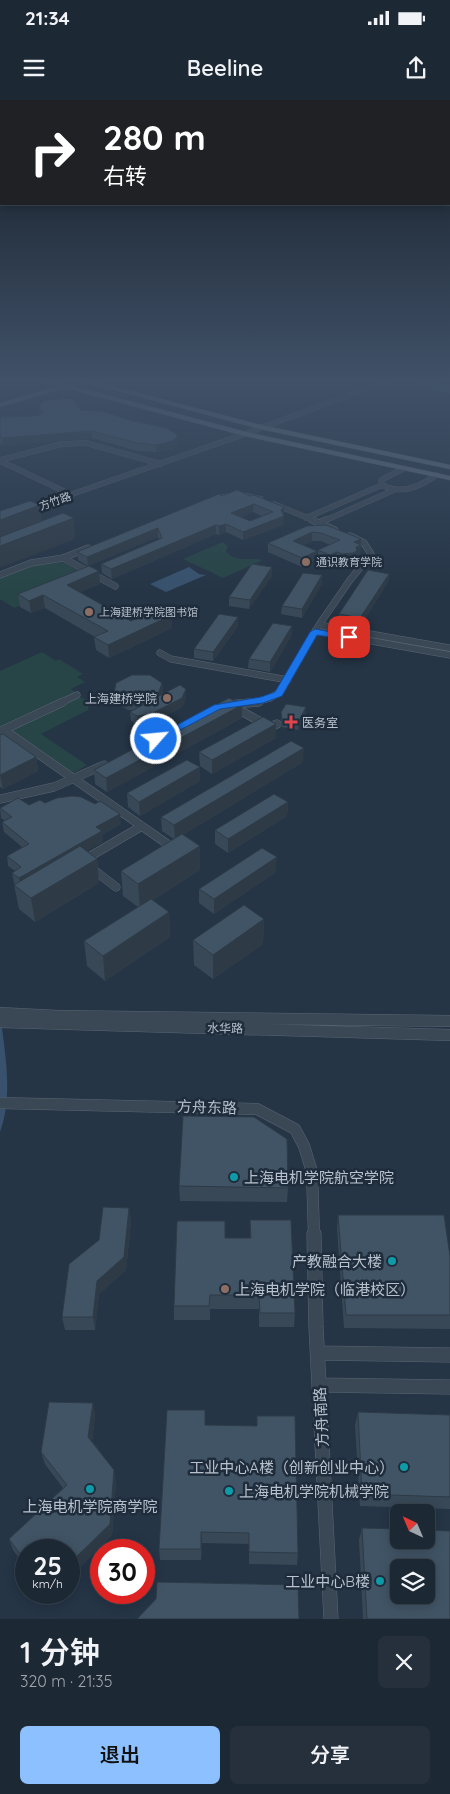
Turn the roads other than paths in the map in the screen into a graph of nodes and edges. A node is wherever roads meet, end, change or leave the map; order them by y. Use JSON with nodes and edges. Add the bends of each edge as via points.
{"nodes":[{"id":1,"x":39,"y":450,"type":"edge"},
{"id":2,"x":108,"y":450,"type":"edge"},
{"id":3,"x":201,"y":450,"type":"edge"},
{"id":4,"x":317,"y":450,"type":"edge"},
{"id":5,"x":367,"y":450,"type":"edge"},
{"id":6,"x":0,"y":460,"type":"edge"},
{"id":7,"x":161,"y":464,"type":"junction"},
{"id":8,"x":450,"y":467,"type":"edge"},
{"id":9,"x":403,"y":469,"type":"junction"},
{"id":10,"x":436,"y":475,"type":"junction"},
{"id":11,"x":450,"y":478,"type":"edge"},
{"id":12,"x":382,"y":485,"type":"junction"},
{"id":13,"x":394,"y":490,"type":"junction"},
{"id":14,"x":72,"y":495,"type":"junction"},
{"id":15,"x":205,"y":502,"type":"edge"},
{"id":16,"x":23,"y":511,"type":"edge"},
{"id":17,"x":306,"y":518,"type":"junction"},
{"id":18,"x":320,"y":523,"type":"junction"},
{"id":19,"x":96,"y":545,"type":"edge"},
{"id":20,"x":62,"y":558,"type":"junction"},
{"id":21,"x":0,"y":575,"type":"edge"},
{"id":22,"x":115,"y":586,"type":"dead end"},
{"id":23,"x":317,"y":628,"type":"junction"},
{"id":24,"x":364,"y":636,"type":"junction"},
{"id":25,"x":450,"y":648,"type":"edge"},
{"id":26,"x":160,"y":652,"type":"dead end"},
{"id":27,"x":450,"y":655,"type":"edge"},
{"id":28,"x":288,"y":680,"type":"junction"},
{"id":29,"x":77,"y":695,"type":"dead end"},
{"id":30,"x":230,"y":705,"type":"junction"},
{"id":31,"x":218,"y":707,"type":"edge"},
{"id":32,"x":277,"y":724,"type":"edge"},
{"id":33,"x":2,"y":731,"type":"edge"},
{"id":34,"x":112,"y":762,"type":"edge"},
{"id":35,"x":76,"y":780,"type":"junction"},
{"id":36,"x":0,"y":799,"type":"edge"},
{"id":37,"x":142,"y":826,"type":"junction"},
{"id":38,"x":177,"y":850,"type":"edge"},
{"id":39,"x":116,"y":887,"type":"dead end"},
{"id":40,"x":5,"y":1017,"type":"edge"},
{"id":41,"x":450,"y":1021,"type":"edge"},
{"id":42,"x":450,"y":1035,"type":"edge"},
{"id":43,"x":0,"y":1103,"type":"edge"},
{"id":44,"x":313,"y":1215,"type":"joint"},
{"id":45,"x":318,"y":1353,"type":"junction"},
{"id":46,"x":450,"y":1356,"type":"edge"},
{"id":47,"x":319,"y":1385,"type":"junction"},
{"id":48,"x":450,"y":1387,"type":"edge"},
{"id":49,"x":331,"y":1619,"type":"edge"}],
"edges":[{"from":1,"to":6,"type":"street"},
{"from":2,"to":7,"type":"street"},
{"from":3,"to":7,"type":"street","name":"方竹路"},
{"from":4,"to":9,"type":"main road"},
{"from":5,"to":8,"type":"main road"},
{"from":6,"to":14,"type":"street"},
{"from":7,"to":14,"type":"street","name":"方竹路"},
{"from":9,"to":10,"type":"main road"},
{"from":9,"to":12,"type":"street","via":[[383,479]]},
{"from":10,"to":11,"type":"main road"},
{"from":10,"to":13,"type":"street","via":[[412,488]]},
{"from":12,"to":13,"type":"street"},
{"from":12,"to":17,"type":"street"},
{"from":13,"to":18,"type":"street"},
{"from":14,"to":16,"type":"street","name":"方竹路"},
{"from":15,"to":17,"type":"street","via":[[228,494],[244,493]]},
{"from":17,"to":18,"type":"street"},
{"from":18,"to":23,"type":"street","via":[[359,540],[371,554]]},
{"from":19,"to":20,"type":"street"},
{"from":20,"to":21,"type":"street","via":[[33,562]]},
{"from":20,"to":22,"type":"street"},
{"from":23,"to":24,"type":"street"},
{"from":23,"to":28,"type":"street"},
{"from":24,"to":25,"type":"street"},
{"from":24,"to":27,"type":"street"},
{"from":26,"to":28,"type":"street","via":[[171,659]]},
{"from":28,"to":30,"type":"street","via":[[273,697]]},
{"from":29,"to":33,"type":"street"},
{"from":30,"to":31,"type":"street"},
{"from":30,"to":32,"type":"street","via":[[270,728]]},
{"from":33,"to":35,"type":"street"},
{"from":34,"to":35,"type":"street"},
{"from":35,"to":36,"type":"street","via":[[43,791]]},
{"from":35,"to":37,"type":"street"},
{"from":37,"to":38,"type":"street"},
{"from":37,"to":39,"type":"street","via":[[78,863]]},
{"from":40,"to":41,"type":"street","name":"水华路"},
{"from":40,"to":42,"type":"street","name":"水华路"},
{"from":43,"to":44,"type":"street","name":"方舟东路","via":[[257,1109],[295,1129],[304,1146],[312,1172]]},
{"from":44,"to":45,"type":"street","name":"方舟南路"},
{"from":45,"to":46,"type":"street"},
{"from":45,"to":47,"type":"street","name":"方舟南路"},
{"from":47,"to":48,"type":"street"},
{"from":47,"to":49,"type":"street","name":"方舟南路"}]}
